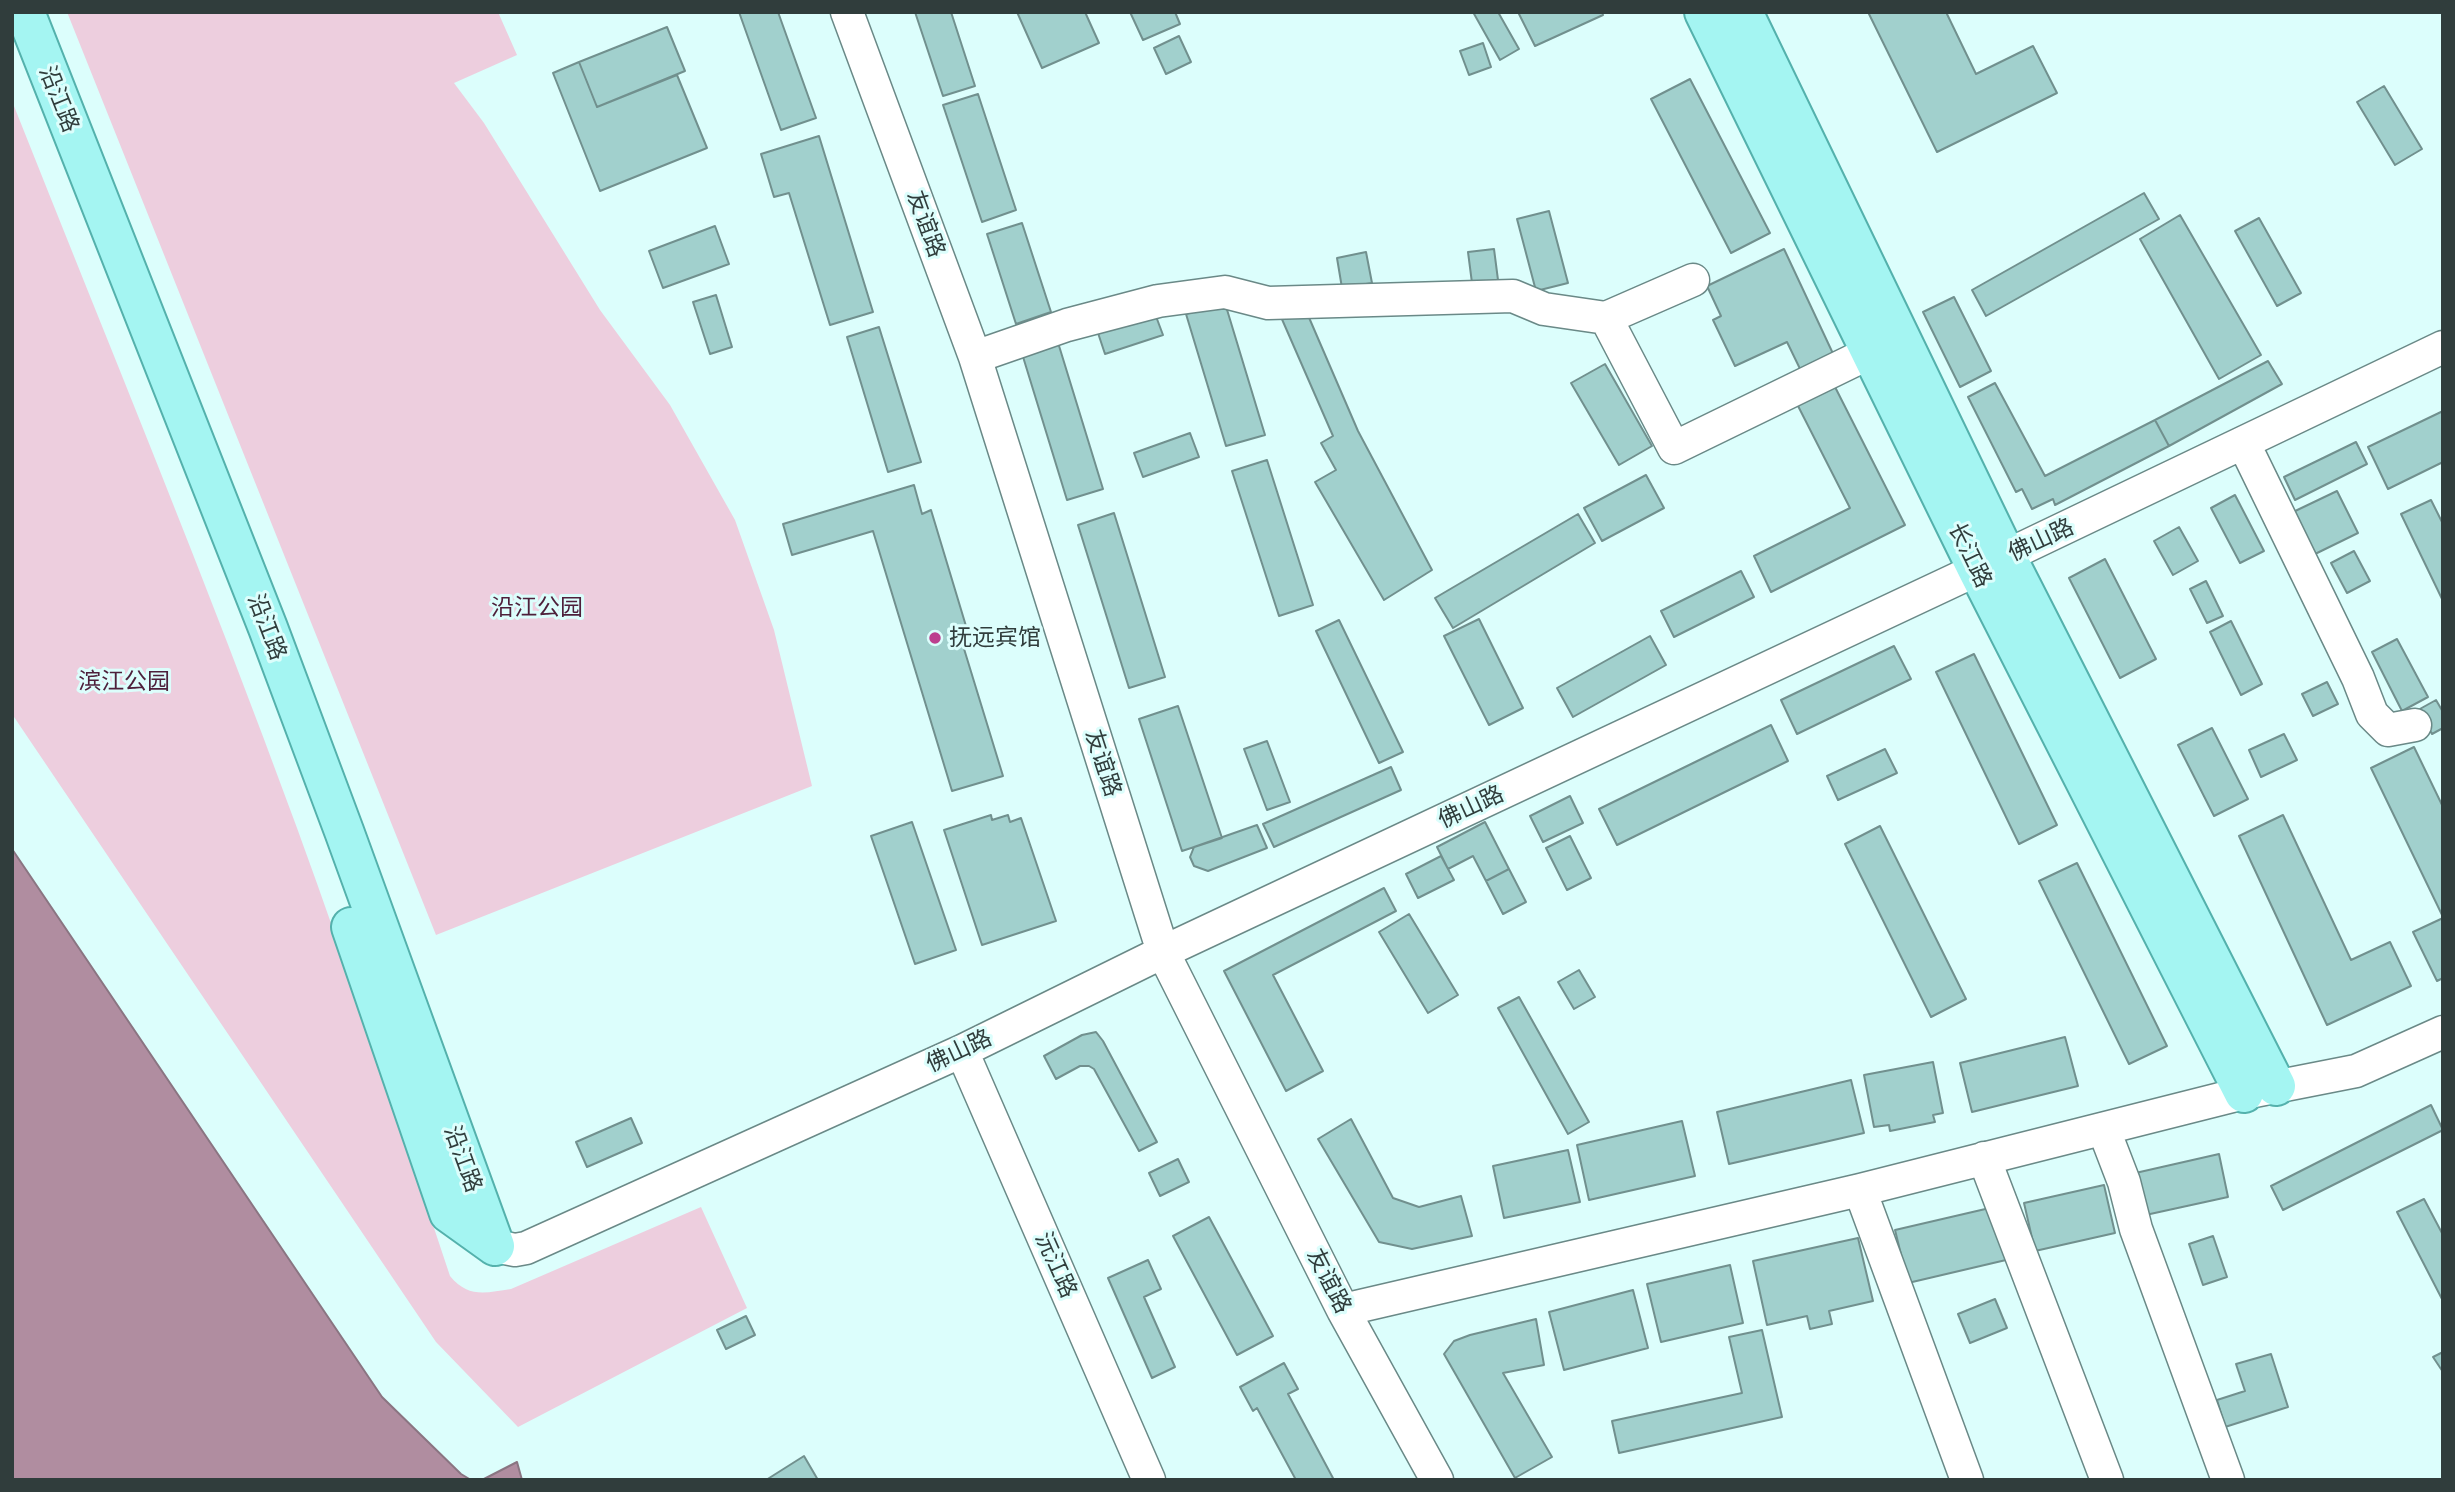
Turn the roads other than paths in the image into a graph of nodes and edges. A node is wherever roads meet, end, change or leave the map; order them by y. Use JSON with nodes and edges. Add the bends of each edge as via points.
{"nodes":[{"id":1,"x":25,"y":12,"type":"edge"},
{"id":2,"x":847,"y":12,"type":"edge"},
{"id":3,"x":1704,"y":12,"type":"edge"},
{"id":4,"x":1743,"y":12,"type":"edge"},
{"id":5,"x":12,"y":46,"type":"edge"},
{"id":6,"x":1693,"y":280,"type":"dead end"},
{"id":7,"x":1606,"y":318,"type":"junction"},
{"id":8,"x":2443,"y":347,"type":"edge"},
{"id":9,"x":1871,"y":352,"type":"junction"},
{"id":10,"x":975,"y":356,"type":"junction"},
{"id":11,"x":2244,"y":444,"type":"junction"},
{"id":12,"x":1992,"y":563,"type":"junction"},
{"id":13,"x":2414,"y":725,"type":"dead end"},
{"id":14,"x":1163,"y":952,"type":"junction"},
{"id":15,"x":2443,"y":1032,"type":"edge"},
{"id":16,"x":962,"y":1051,"type":"junction"},
{"id":17,"x":2260,"y":1089,"type":"junction"},
{"id":18,"x":2104,"y":1130,"type":"junction"},
{"id":19,"x":1984,"y":1158,"type":"junction"},
{"id":20,"x":1860,"y":1190,"type":"junction"},
{"id":21,"x":495,"y":1246,"type":"junction"},
{"id":22,"x":1343,"y":1310,"type":"junction"},
{"id":23,"x":1149,"y":1480,"type":"edge"},
{"id":24,"x":1437,"y":1480,"type":"edge"},
{"id":25,"x":1967,"y":1480,"type":"edge"},
{"id":26,"x":2107,"y":1480,"type":"edge"},
{"id":27,"x":2228,"y":1480,"type":"edge"}],
"edges":[{"from":1,"to":21,"type":"main road","name":"沿江路","via":[[272,640]]},
{"from":2,"to":10,"type":"street","name":"友谊路"},
{"from":3,"to":9,"type":"main road","name":"长江路"},
{"from":4,"to":12,"type":"main road","name":"长江路"},
{"from":5,"to":21,"type":"main road","via":[[321,839],[449,1213]]},
{"from":6,"to":7,"type":"street"},
{"from":7,"to":9,"type":"street","via":[[1674,449]]},
{"from":7,"to":10,"type":"street","via":[[1544,309],[1513,296],[1268,303],[1226,292],[1158,301],[1067,324]]},
{"from":8,"to":11,"type":"street","name":"佛山路"},
{"from":9,"to":12,"type":"main road","name":"长江路"},
{"from":10,"to":14,"type":"street","name":"友谊路"},
{"from":11,"to":12,"type":"street","name":"佛山路"},
{"from":11,"to":13,"type":"street","via":[[2372,715],[2388,730]]},
{"from":12,"to":14,"type":"street","name":"佛山路"},
{"from":12,"to":17,"type":"main road","name":"长江路"},
{"from":14,"to":16,"type":"street","name":"佛山路"},
{"from":14,"to":22,"type":"street","name":"友谊路"},
{"from":15,"to":17,"type":"street","via":[[2356,1071]]},
{"from":16,"to":21,"type":"street","name":"佛山路","via":[[526,1248]]},
{"from":16,"to":23,"type":"street","name":"沅江路"},
{"from":17,"to":18,"type":"street"},
{"from":18,"to":19,"type":"street"},
{"from":18,"to":27,"type":"street"},
{"from":19,"to":20,"type":"street"},
{"from":19,"to":26,"type":"street"},
{"from":20,"to":22,"type":"street"},
{"from":20,"to":25,"type":"street"},
{"from":22,"to":24,"type":"street","name":"友谊路"}]}
